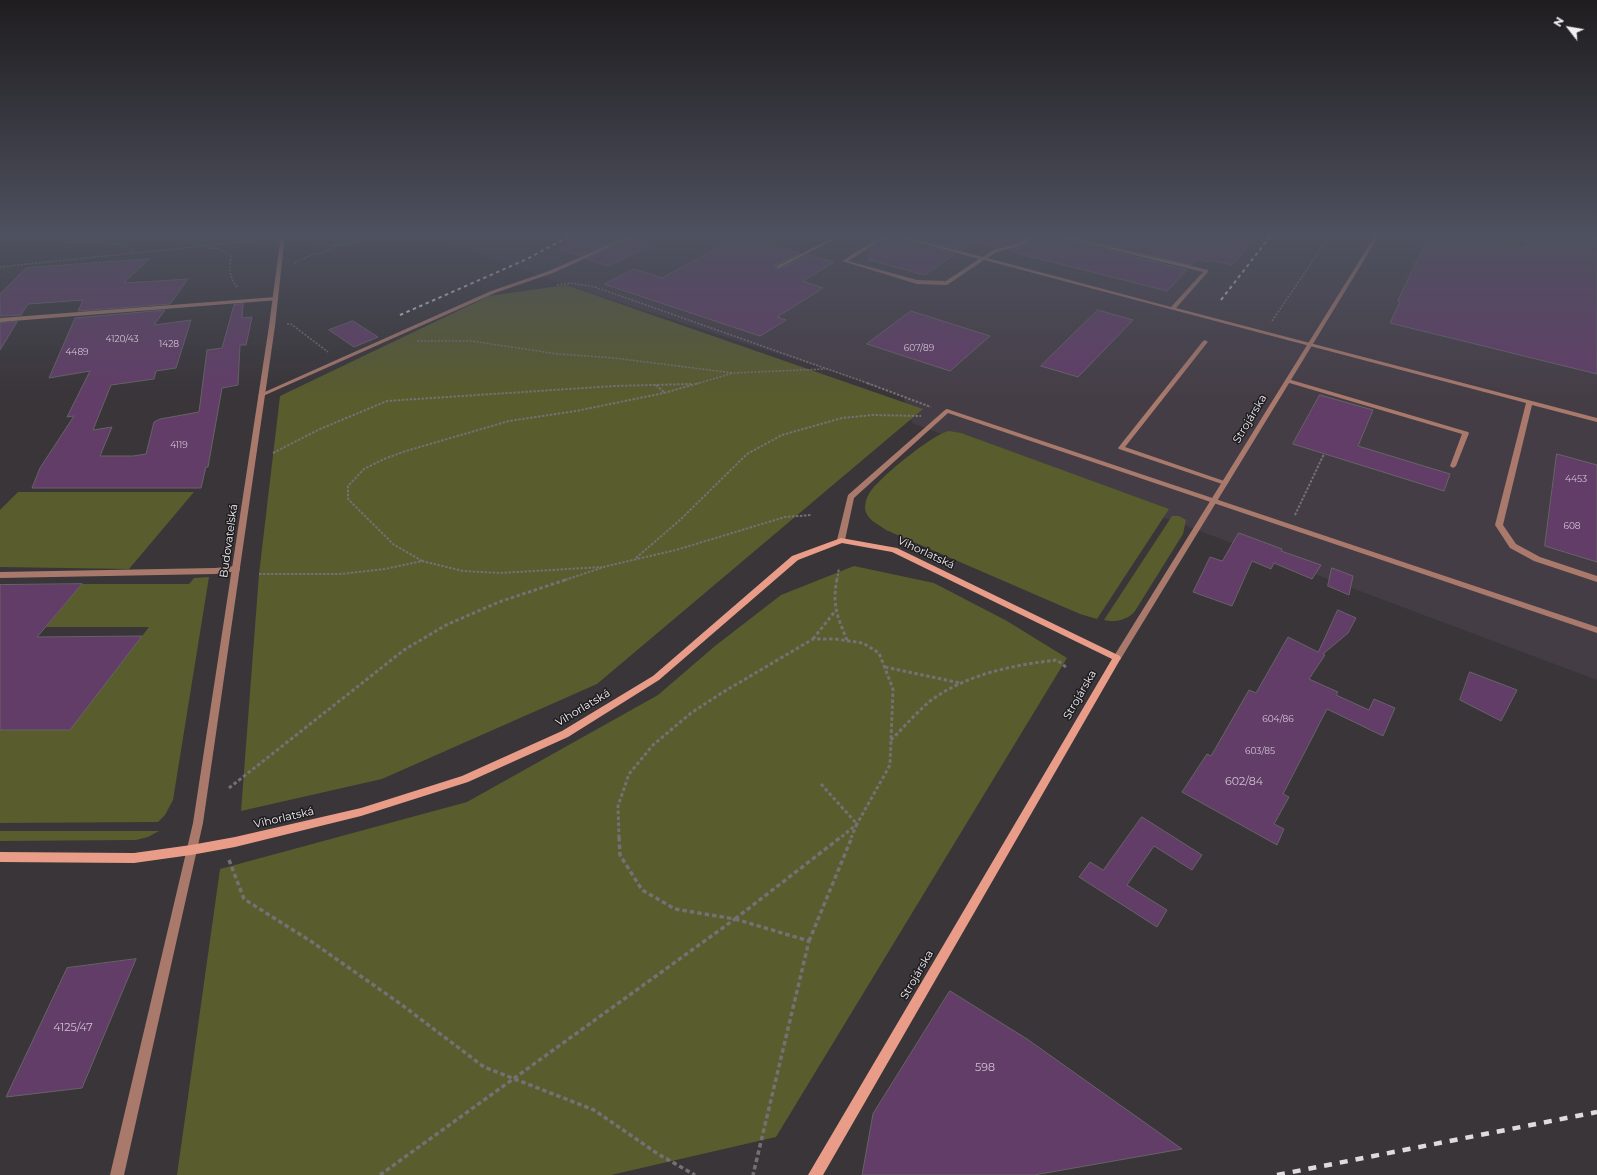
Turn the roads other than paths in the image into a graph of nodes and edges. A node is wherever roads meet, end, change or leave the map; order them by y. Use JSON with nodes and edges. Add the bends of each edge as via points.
{"nodes":[{"id":1,"x":278,"y":289,"type":"edge"},
{"id":2,"x":502,"y":289,"type":"edge"},
{"id":3,"x":1097,"y":289,"type":"edge"},
{"id":4,"x":1190,"y":289,"type":"edge"},
{"id":5,"x":1344,"y":289,"type":"edge"},
{"id":6,"x":276,"y":299,"type":"junction"},
{"id":7,"x":1172,"y":309,"type":"junction"},
{"id":8,"x":0,"y":320,"type":"edge"},
{"id":9,"x":1205,"y":342,"type":"dead end"},
{"id":10,"x":1310,"y":345,"type":"junction"},
{"id":11,"x":1288,"y":381,"type":"junction"},
{"id":12,"x":262,"y":395,"type":"junction"},
{"id":13,"x":1529,"y":403,"type":"junction"},
{"id":14,"x":1597,"y":420,"type":"edge"},
{"id":15,"x":1454,"y":466,"type":"dead end"},
{"id":16,"x":1225,"y":483,"type":"junction"},
{"id":17,"x":1214,"y":502,"type":"junction"},
{"id":18,"x":841,"y":540,"type":"junction"},
{"id":19,"x":236,"y":569,"type":"junction"},
{"id":20,"x":0,"y":575,"type":"edge"},
{"id":21,"x":1597,"y":578,"type":"edge"},
{"id":22,"x":1597,"y":630,"type":"edge"},
{"id":23,"x":1117,"y":658,"type":"junction"},
{"id":24,"x":191,"y":850,"type":"junction"},
{"id":25,"x":0,"y":857,"type":"edge"},
{"id":26,"x":117,"y":1175,"type":"edge"},
{"id":27,"x":814,"y":1175,"type":"edge"}],
"edges":[{"from":1,"to":6,"type":"street","name":"Budovateľská"},
{"from":2,"to":12,"type":"street"},
{"from":3,"to":7,"type":"street"},
{"from":4,"to":7,"type":"street"},
{"from":5,"to":10,"type":"street","name":"Strojárska"},
{"from":6,"to":8,"type":"street"},
{"from":6,"to":12,"type":"street","name":"Budovateľská"},
{"from":7,"to":10,"type":"street"},
{"from":9,"to":16,"type":"street","via":[[1121,448]]},
{"from":10,"to":11,"type":"street","name":"Strojárska"},
{"from":10,"to":13,"type":"street"},
{"from":11,"to":15,"type":"street","via":[[1466,432]]},
{"from":11,"to":16,"type":"street","name":"Strojárska"},
{"from":12,"to":19,"type":"street","name":"Budovateľská"},
{"from":13,"to":14,"type":"street"},
{"from":13,"to":21,"type":"street","via":[[1499,525],[1513,546],[1537,559]]},
{"from":16,"to":17,"type":"street","name":"Strojárska"},
{"from":17,"to":18,"type":"street","via":[[947,411],[851,497]]},
{"from":17,"to":22,"type":"street"},
{"from":17,"to":23,"type":"street","name":"Strojárska"},
{"from":18,"to":23,"type":"main road","name":"Vihorlatská","via":[[894,550]]},
{"from":18,"to":24,"type":"main road","name":"Vihorlatská","via":[[796,558],[656,678],[565,734],[465,779],[361,812]]},
{"from":19,"to":20,"type":"street"},
{"from":19,"to":24,"type":"street","name":"Budovateľská","via":[[198,823]]},
{"from":23,"to":27,"type":"main road","name":"Strojárska"},
{"from":24,"to":25,"type":"main road","name":"Vihorlatská","via":[[134,858]]},
{"from":24,"to":26,"type":"street","name":"Budovateľská"}]}
